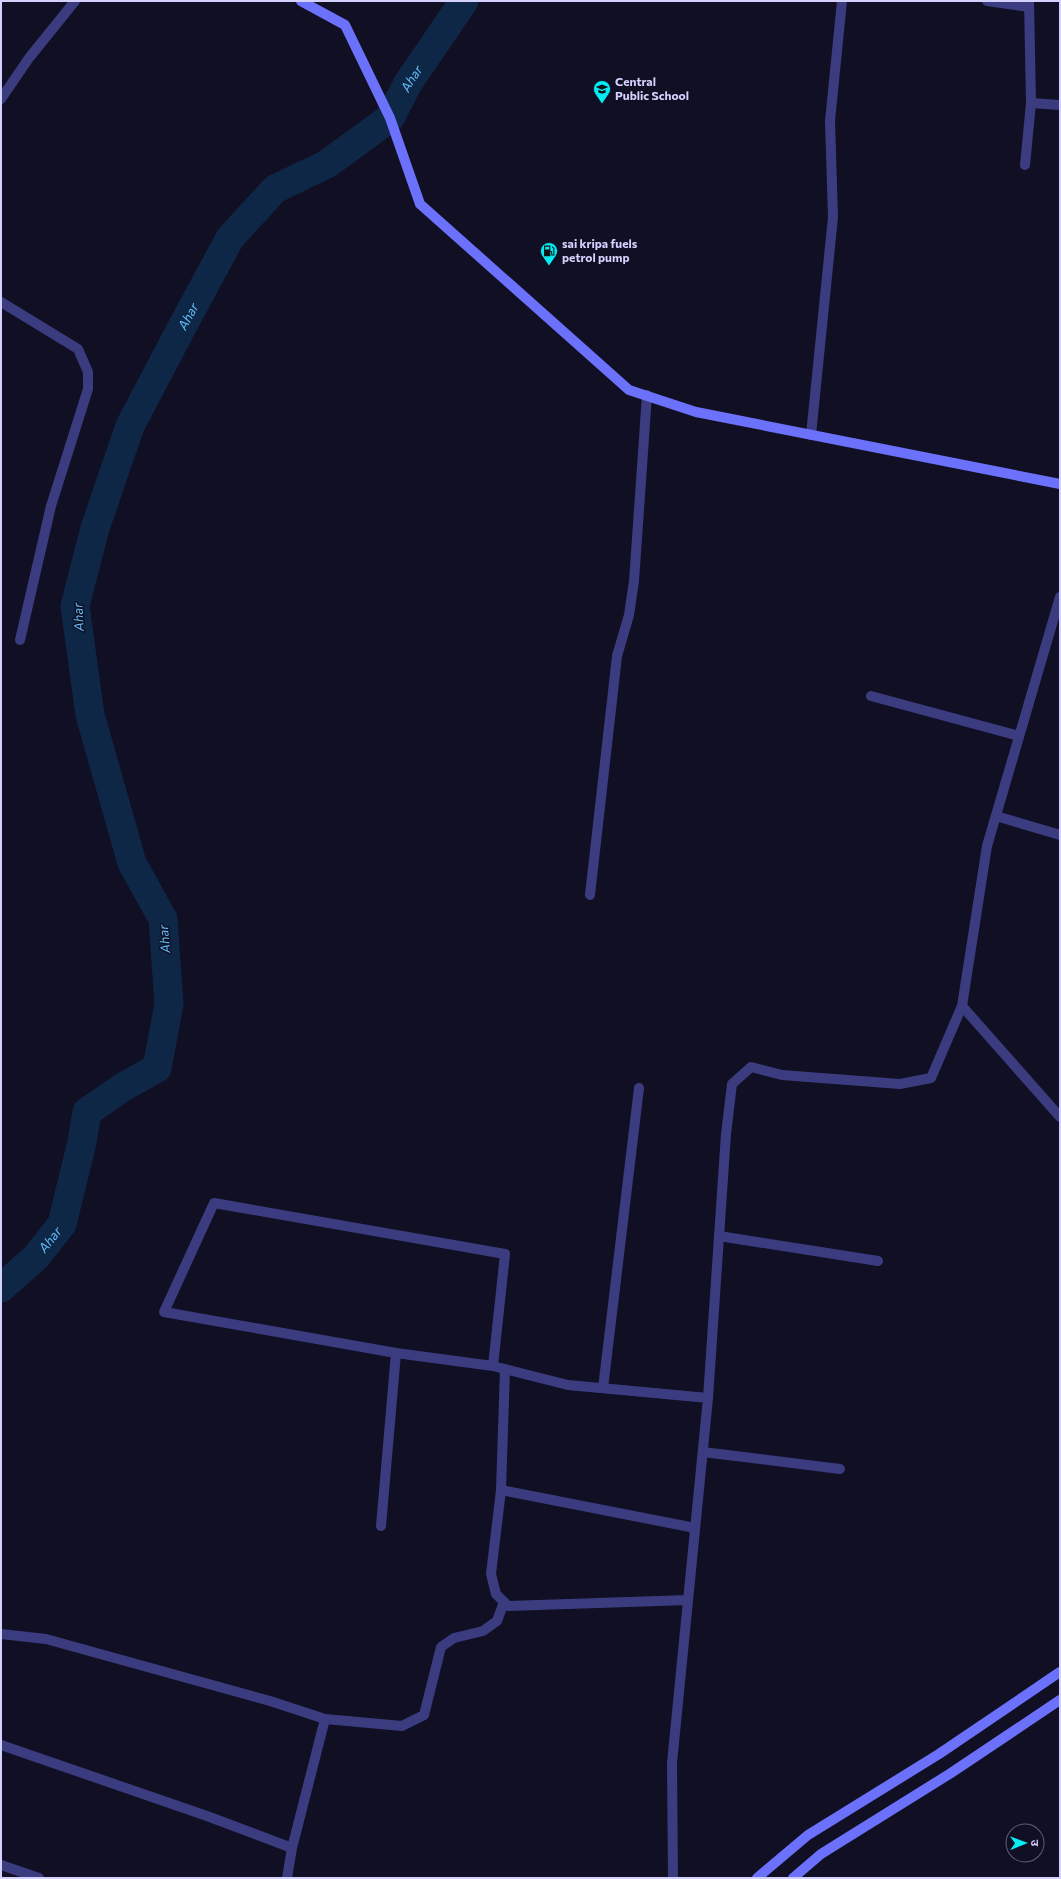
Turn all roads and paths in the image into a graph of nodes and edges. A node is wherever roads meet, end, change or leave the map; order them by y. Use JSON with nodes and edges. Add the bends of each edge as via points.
{"nodes":[{"id":1,"x":75,"y":1,"type":"edge"},
{"id":2,"x":301,"y":1,"type":"edge"},
{"id":3,"x":842,"y":1,"type":"edge"},
{"id":4,"x":987,"y":1,"type":"edge"},
{"id":5,"x":1029,"y":4,"type":"edge"},
{"id":6,"x":1,"y":99,"type":"edge"},
{"id":7,"x":1031,"y":103,"type":"junction"},
{"id":8,"x":1060,"y":105,"type":"edge"},
{"id":9,"x":1025,"y":165,"type":"dead end"},
{"id":10,"x":1,"y":302,"type":"edge"},
{"id":11,"x":647,"y":396,"type":"junction"},
{"id":12,"x":811,"y":435,"type":"junction"},
{"id":13,"x":1060,"y":484,"type":"edge"},
{"id":14,"x":1060,"y":597,"type":"edge"},
{"id":15,"x":20,"y":640,"type":"dead end"},
{"id":16,"x":870,"y":696,"type":"dead end"},
{"id":17,"x":1019,"y":736,"type":"junction"},
{"id":18,"x":996,"y":816,"type":"junction"},
{"id":19,"x":1060,"y":835,"type":"edge"},
{"id":20,"x":590,"y":895,"type":"dead end"},
{"id":21,"x":962,"y":1006,"type":"junction"},
{"id":22,"x":638,"y":1088,"type":"dead end"},
{"id":23,"x":1060,"y":1117,"type":"edge"},
{"id":24,"x":719,"y":1236,"type":"junction"},
{"id":25,"x":878,"y":1261,"type":"dead end"},
{"id":26,"x":396,"y":1353,"type":"junction"},
{"id":27,"x":493,"y":1366,"type":"junction"},
{"id":28,"x":505,"y":1369,"type":"junction"},
{"id":29,"x":603,"y":1388,"type":"junction"},
{"id":30,"x":708,"y":1398,"type":"junction"},
{"id":31,"x":702,"y":1452,"type":"junction"},
{"id":32,"x":840,"y":1469,"type":"dead end"},
{"id":33,"x":501,"y":1490,"type":"junction"},
{"id":34,"x":381,"y":1526,"type":"dead end"},
{"id":35,"x":695,"y":1528,"type":"junction"},
{"id":36,"x":688,"y":1600,"type":"junction"},
{"id":37,"x":504,"y":1602,"type":"junction"},
{"id":38,"x":1,"y":1634,"type":"edge"},
{"id":39,"x":1060,"y":1672,"type":"edge"},
{"id":40,"x":1060,"y":1700,"type":"edge"},
{"id":41,"x":325,"y":1719,"type":"junction"},
{"id":42,"x":1,"y":1745,"type":"edge"},
{"id":43,"x":292,"y":1848,"type":"junction"},
{"id":44,"x":1,"y":1865,"type":"edge"},
{"id":45,"x":39,"y":1878,"type":"edge"},
{"id":46,"x":287,"y":1878,"type":"edge"},
{"id":47,"x":674,"y":1878,"type":"edge"},
{"id":48,"x":757,"y":1878,"type":"edge"},
{"id":49,"x":793,"y":1878,"type":"edge"}],
"edges":[{"from":1,"to":6,"type":"street","via":[[29,58]]},
{"from":2,"to":11,"type":"street","via":[[345,25],[390,118],[420,204],[629,390]]},
{"from":3,"to":12,"type":"street","via":[[830,122],[833,217]]},
{"from":4,"to":5,"type":"street"},
{"from":5,"to":7,"type":"street"},
{"from":7,"to":8,"type":"street"},
{"from":7,"to":9,"type":"street"},
{"from":10,"to":15,"type":"street","via":[[78,348],[88,372],[88,389],[51,506]]},
{"from":11,"to":12,"type":"street","via":[[696,412]]},
{"from":11,"to":20,"type":"street","via":[[634,581],[629,615],[617,656]]},
{"from":12,"to":13,"type":"street"},
{"from":14,"to":17,"type":"street"},
{"from":16,"to":17,"type":"street"},
{"from":17,"to":18,"type":"street"},
{"from":18,"to":19,"type":"street"},
{"from":18,"to":21,"type":"street","via":[[987,846]]},
{"from":21,"to":23,"type":"street"},
{"from":21,"to":24,"type":"street","via":[[931,1078],[900,1084],[782,1075],[751,1068],[732,1084]]},
{"from":22,"to":29,"type":"street"},
{"from":24,"to":25,"type":"street"},
{"from":24,"to":30,"type":"street"},
{"from":26,"to":27,"type":"street"},
{"from":26,"to":27,"type":"street","via":[[164,1312],[214,1203],[505,1254]]},
{"from":26,"to":34,"type":"street"},
{"from":27,"to":28,"type":"street"},
{"from":28,"to":29,"type":"street","via":[[568,1385]]},
{"from":28,"to":33,"type":"street"},
{"from":29,"to":30,"type":"street"},
{"from":30,"to":31,"type":"street"},
{"from":31,"to":32,"type":"street"},
{"from":31,"to":35,"type":"street"},
{"from":33,"to":35,"type":"street"},
{"from":33,"to":37,"type":"street","via":[[490,1574],[496,1594]]},
{"from":35,"to":36,"type":"street"},
{"from":36,"to":37,"type":"street","via":[[508,1606]]},
{"from":36,"to":47,"type":"street","via":[[672,1763]]},
{"from":37,"to":41,"type":"street","via":[[497,1621],[483,1631],[454,1638],[441,1647],[424,1715],[402,1726]]},
{"from":38,"to":41,"type":"street","via":[[46,1639],[270,1701]]},
{"from":39,"to":48,"type":"street","via":[[939,1754],[808,1835]]},
{"from":40,"to":49,"type":"street","via":[[951,1773],[822,1854]]},
{"from":41,"to":43,"type":"street"},
{"from":42,"to":43,"type":"street"},
{"from":43,"to":46,"type":"street"},
{"from":44,"to":45,"type":"street"}]}
